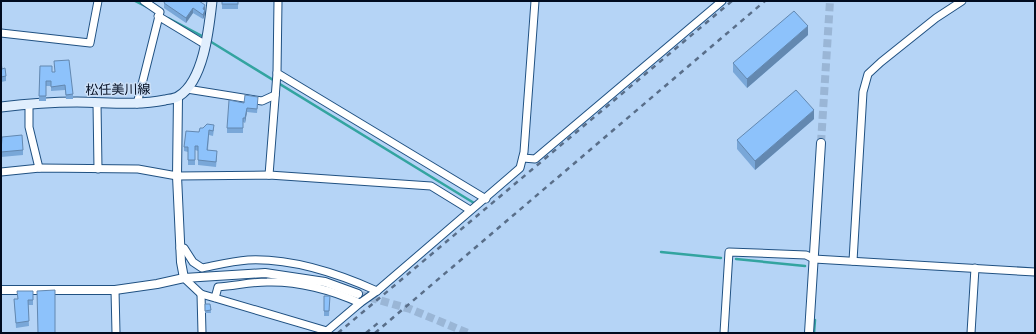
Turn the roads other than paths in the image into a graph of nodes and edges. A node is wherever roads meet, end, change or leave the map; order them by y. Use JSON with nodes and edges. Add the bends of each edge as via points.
{"nodes":[{"id":1,"x":98,"y":1,"type":"edge"},
{"id":2,"x":144,"y":1,"type":"edge"},
{"id":3,"x":212,"y":1,"type":"edge"},
{"id":4,"x":278,"y":1,"type":"edge"},
{"id":5,"x":535,"y":1,"type":"edge"},
{"id":6,"x":722,"y":1,"type":"edge"},
{"id":7,"x":962,"y":1,"type":"edge"},
{"id":8,"x":158,"y":16,"type":"junction"},
{"id":9,"x":1,"y":33,"type":"edge"},
{"id":10,"x":206,"y":45,"type":"junction"},
{"id":11,"x":277,"y":73,"type":"junction"},
{"id":12,"x":187,"y":89,"type":"junction"},
{"id":13,"x":275,"y":94,"type":"junction"},
{"id":14,"x":178,"y":97,"type":"junction"},
{"id":15,"x":98,"y":103,"type":"junction"},
{"id":16,"x":137,"y":104,"type":"junction"},
{"id":17,"x":29,"y":105,"type":"junction"},
{"id":18,"x":1,"y":107,"type":"edge"},
{"id":19,"x":821,"y":143,"type":"tunnel mouth"},
{"id":20,"x":523,"y":158,"type":"junction"},
{"id":21,"x":39,"y":168,"type":"junction"},
{"id":22,"x":98,"y":169,"type":"junction"},
{"id":23,"x":1,"y":172,"type":"edge"},
{"id":24,"x":269,"y":175,"type":"junction"},
{"id":25,"x":177,"y":176,"type":"junction"},
{"id":26,"x":486,"y":199,"type":"junction"},
{"id":27,"x":470,"y":210,"type":"junction"},
{"id":28,"x":180,"y":248,"type":"junction"},
{"id":29,"x":814,"y":259,"type":"junction"},
{"id":30,"x":853,"y":261,"type":"junction"},
{"id":31,"x":975,"y":268,"type":"junction"},
{"id":32,"x":1035,"y":272,"type":"edge"},
{"id":33,"x":184,"y":278,"type":"junction"},
{"id":34,"x":1,"y":290,"type":"edge"},
{"id":35,"x":115,"y":290,"type":"junction"},
{"id":36,"x":377,"y":291,"type":"junction"},
{"id":37,"x":201,"y":294,"type":"junction"},
{"id":38,"x":358,"y":294,"type":"tunnel mouth"},
{"id":39,"x":215,"y":298,"type":"junction"},
{"id":40,"x":360,"y":303,"type":"junction"},
{"id":41,"x":116,"y":333,"type":"edge"},
{"id":42,"x":202,"y":333,"type":"edge"},
{"id":43,"x":724,"y":333,"type":"edge"},
{"id":44,"x":809,"y":333,"type":"edge"},
{"id":45,"x":971,"y":333,"type":"edge"}],
"edges":[{"from":1,"to":9,"type":"street","via":[[90,43]]},
{"from":2,"to":8,"type":"street","via":[[160,12]]},
{"from":3,"to":10,"type":"main road"},
{"from":4,"to":11,"type":"street"},
{"from":5,"to":20,"type":"street"},
{"from":6,"to":20,"type":"street","via":[[535,159]]},
{"from":7,"to":30,"type":"street","via":[[936,18],[868,74],[862,92]]},
{"from":8,"to":10,"type":"street"},
{"from":8,"to":16,"type":"street"},
{"from":10,"to":12,"type":"main road"},
{"from":11,"to":13,"type":"street"},
{"from":11,"to":26,"type":"street"},
{"from":12,"to":13,"type":"street","via":[[262,100]]},
{"from":12,"to":14,"type":"main road"},
{"from":13,"to":24,"type":"street"},
{"from":14,"to":16,"type":"main road","name":"松任美川線"},
{"from":14,"to":25,"type":"street"},
{"from":15,"to":16,"type":"main road","name":"松任美川線"},
{"from":15,"to":17,"type":"main road","name":"松任美川線"},
{"from":15,"to":22,"type":"street"},
{"from":17,"to":18,"type":"main road","name":"松任美川線"},
{"from":17,"to":21,"type":"street","via":[[29,127]]},
{"from":19,"to":29,"type":"street"},
{"from":20,"to":26,"type":"street","via":[[520,168]]},
{"from":21,"to":22,"type":"street"},
{"from":21,"to":23,"type":"street"},
{"from":22,"to":25,"type":"street","via":[[138,169]]},
{"from":24,"to":25,"type":"street"},
{"from":24,"to":27,"type":"street","via":[[431,186]]},
{"from":25,"to":28,"type":"street"},
{"from":26,"to":27,"type":"street"},
{"from":27,"to":36,"type":"street"},
{"from":28,"to":33,"type":"street"},
{"from":28,"to":36,"type":"street","via":[[184,248],[193,262],[202,268],[248,260],[296,264],[341,276]]},
{"from":29,"to":30,"type":"street"},
{"from":29,"to":43,"type":"street","via":[[806,255],[729,252]]},
{"from":29,"to":44,"type":"street"},
{"from":30,"to":31,"type":"street"},
{"from":31,"to":32,"type":"street"},
{"from":31,"to":45,"type":"street"},
{"from":33,"to":35,"type":"street"},
{"from":33,"to":37,"type":"street"},
{"from":33,"to":38,"type":"street","via":[[265,273],[325,282]]},
{"from":34,"to":35,"type":"street"},
{"from":35,"to":41,"type":"street"},
{"from":36,"to":40,"type":"street"},
{"from":37,"to":39,"type":"street"},
{"from":37,"to":42,"type":"street"},
{"from":39,"to":40,"type":"street","via":[[218,287],[267,282],[294,283],[321,289]]},
{"from":39,"to":40,"type":"street","via":[[327,331]]}]}
